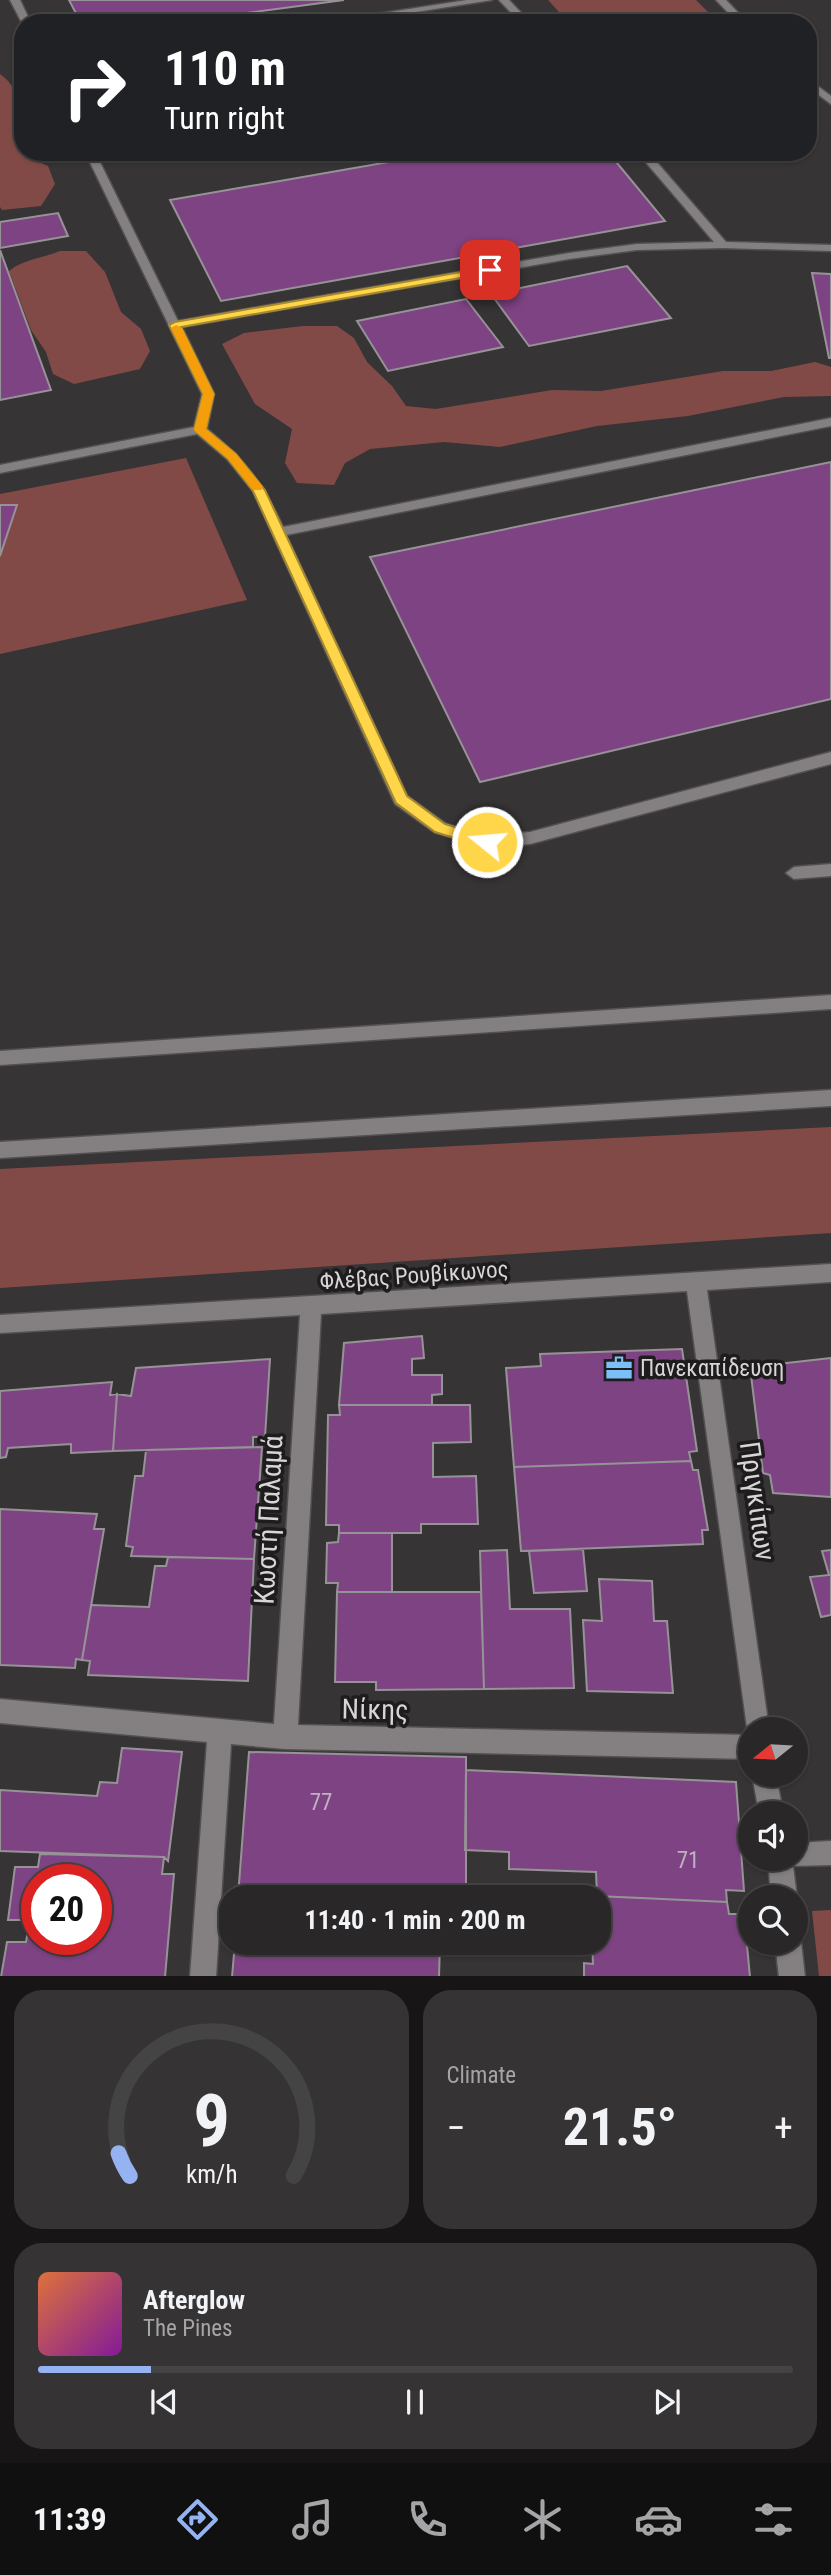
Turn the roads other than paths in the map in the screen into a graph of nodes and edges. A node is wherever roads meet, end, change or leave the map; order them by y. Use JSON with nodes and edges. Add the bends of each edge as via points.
{"nodes":[{"id":1,"x":487,"y":0,"type":"edge"},
{"id":2,"x":505,"y":0,"type":"edge"},
{"id":3,"x":720,"y":0,"type":"edge"},
{"id":4,"x":388,"y":14,"type":"edge"},
{"id":5,"x":518,"y":14,"type":"edge"},
{"id":6,"x":734,"y":14,"type":"edge"},
{"id":7,"x":817,"y":89,"type":"edge"},
{"id":8,"x":831,"y":101,"type":"edge"},
{"id":9,"x":94,"y":161,"type":"edge"},
{"id":10,"x":650,"y":161,"type":"edge"},
{"id":11,"x":723,"y":245,"type":"junction"},
{"id":12,"x":831,"y":248,"type":"edge"},
{"id":13,"x":175,"y":325,"type":"junction"},
{"id":14,"x":831,"y":422,"type":"edge"},
{"id":15,"x":200,"y":430,"type":"junction"},
{"id":16,"x":0,"y":469,"type":"edge"},
{"id":17,"x":278,"y":532,"type":"junction"},
{"id":18,"x":831,"y":758,"type":"edge"},
{"id":19,"x":831,"y":870,"type":"edge"},
{"id":20,"x":794,"y":873,"type":"dead end"},
{"id":21,"x":831,"y":1002,"type":"edge"},
{"id":22,"x":0,"y":1058,"type":"edge"},
{"id":23,"x":831,"y":1098,"type":"edge"},
{"id":24,"x":0,"y":1150,"type":"edge"},
{"id":25,"x":831,"y":1273,"type":"edge"},
{"id":26,"x":696,"y":1282,"type":"junction"},
{"id":27,"x":311,"y":1306,"type":"junction"},
{"id":28,"x":0,"y":1324,"type":"edge"},
{"id":29,"x":0,"y":1711,"type":"edge"},
{"id":30,"x":755,"y":1717,"type":"edge"},
{"id":31,"x":220,"y":1733,"type":"junction"},
{"id":32,"x":285,"y":1737,"type":"junction"},
{"id":33,"x":738,"y":1747,"type":"edge"},
{"id":34,"x":831,"y":1853,"type":"edge"},
{"id":35,"x":808,"y":1854,"type":"edge"},
{"id":36,"x":790,"y":1955,"type":"edge"},
{"id":37,"x":203,"y":1976,"type":"edge"},
{"id":38,"x":792,"y":1976,"type":"edge"}],
"edges":[{"from":1,"to":4,"type":"street"},
{"from":2,"to":5,"type":"street"},
{"from":3,"to":6,"type":"street"},
{"from":7,"to":8,"type":"street"},
{"from":9,"to":13,"type":"street"},
{"from":10,"to":11,"type":"street"},
{"from":11,"to":12,"type":"street"},
{"from":11,"to":13,"type":"street","via":[[637,247],[569,256]]},
{"from":13,"to":15,"type":"street","via":[[208,394]]},
{"from":14,"to":17,"type":"street"},
{"from":15,"to":16,"type":"street"},
{"from":15,"to":17,"type":"street","via":[[232,456],[259,490]]},
{"from":17,"to":18,"type":"street","via":[[401,800],[440,828],[487,842],[530,838]]},
{"from":19,"to":20,"type":"street"},
{"from":21,"to":22,"type":"street"},
{"from":23,"to":24,"type":"street"},
{"from":25,"to":26,"type":"street","name":"Φλέβας Ρουβίκωνος"},
{"from":26,"to":27,"type":"street","name":"Φλέβας Ρουβίκωνος"},
{"from":26,"to":30,"type":"street","name":"Πριγκίπων"},
{"from":27,"to":28,"type":"street","name":"Φλέβας Ρουβίκωνος"},
{"from":27,"to":32,"type":"street","name":"Κωστή Παλαμά"},
{"from":29,"to":31,"type":"street","name":"Νίκης"},
{"from":31,"to":32,"type":"street","name":"Νίκης"},
{"from":31,"to":37,"type":"street"},
{"from":32,"to":33,"type":"street","name":"Νίκης"},
{"from":34,"to":35,"type":"street"},
{"from":36,"to":38,"type":"street"}]}
